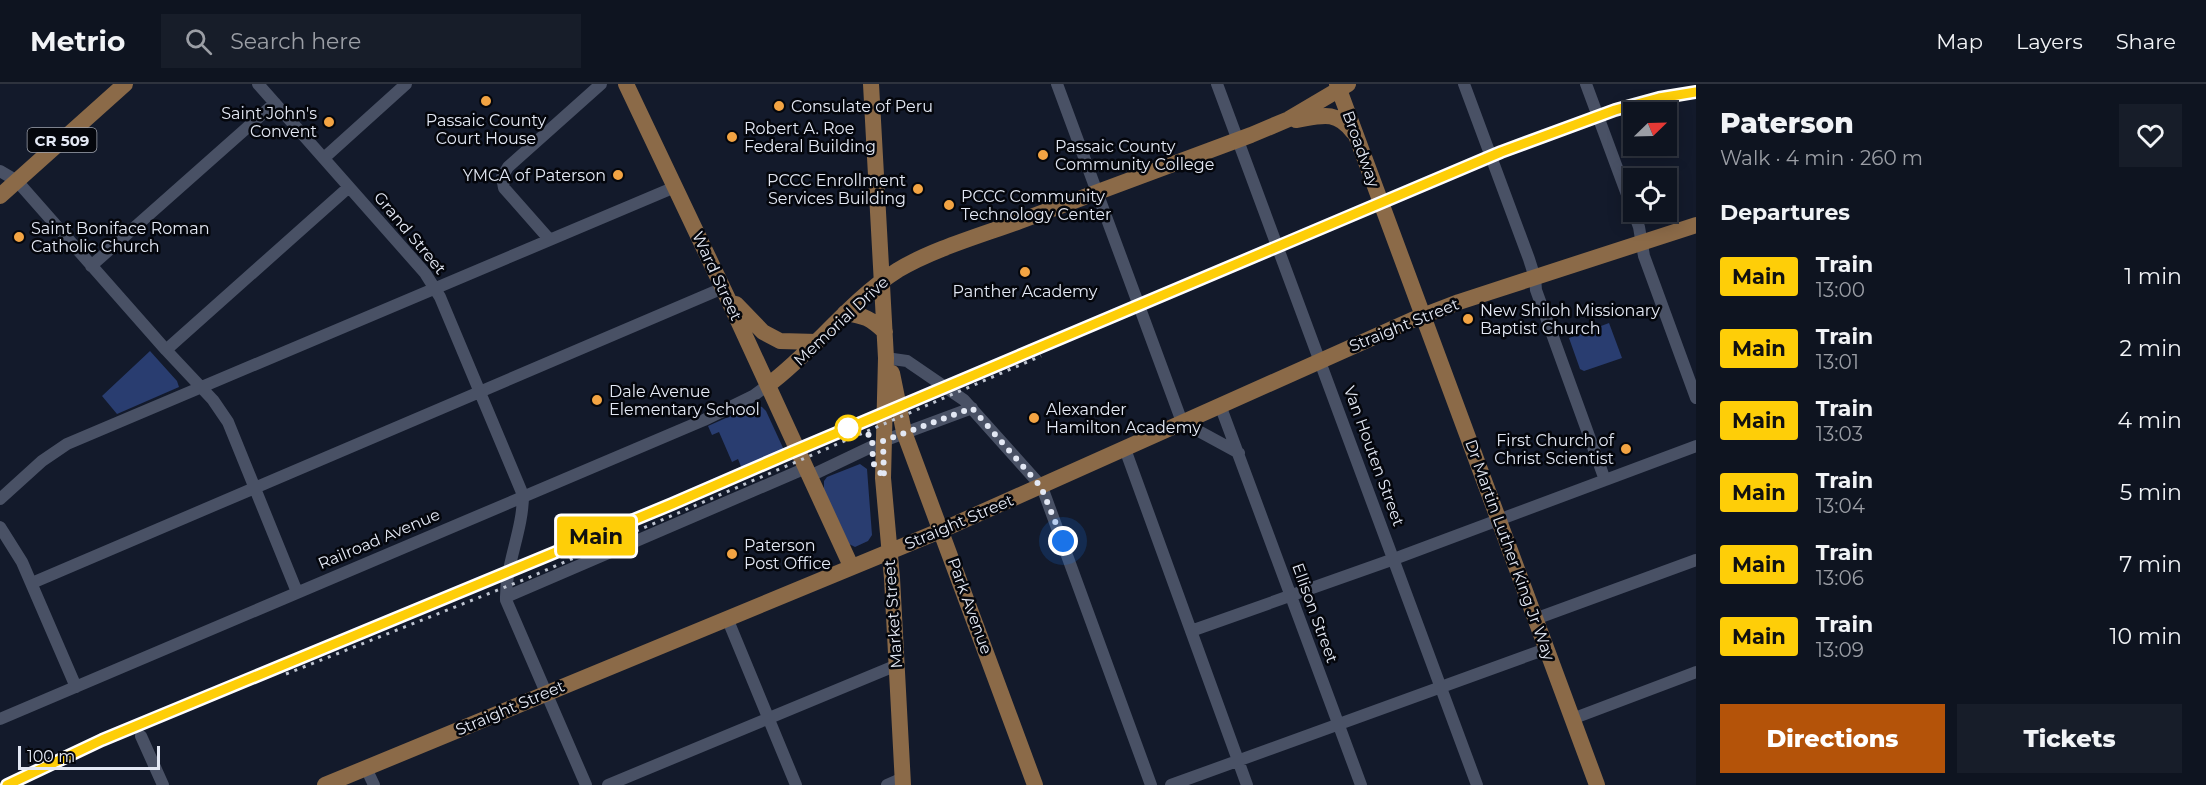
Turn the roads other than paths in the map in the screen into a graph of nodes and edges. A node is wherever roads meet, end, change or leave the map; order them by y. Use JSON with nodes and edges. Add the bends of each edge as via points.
{"nodes":[{"id":1,"x":125,"y":84,"type":"edge"},
{"id":2,"x":258,"y":84,"type":"edge"},
{"id":3,"x":406,"y":84,"type":"edge"},
{"id":4,"x":601,"y":84,"type":"edge"},
{"id":5,"x":626,"y":84,"type":"edge"},
{"id":6,"x":872,"y":84,"type":"edge"},
{"id":7,"x":1057,"y":84,"type":"edge"},
{"id":8,"x":1217,"y":84,"type":"edge"},
{"id":9,"x":1464,"y":84,"type":"edge"},
{"id":10,"x":1586,"y":84,"type":"edge"},
{"id":11,"x":1342,"y":86,"type":"edge"},
{"id":12,"x":275,"y":103,"type":"junction"},
{"id":13,"x":1280,"y":123,"type":"junction"},
{"id":14,"x":1238,"y":140,"type":"junction"},
{"id":15,"x":1358,"y":140,"type":"junction"},
{"id":16,"x":324,"y":158,"type":"junction"},
{"id":17,"x":0,"y":171,"type":"edge"},
{"id":18,"x":17,"y":181,"type":"junction"},
{"id":19,"x":349,"y":187,"type":"junction"},
{"id":20,"x":675,"y":187,"type":"junction"},
{"id":21,"x":1096,"y":192,"type":"junction"},
{"id":22,"x":0,"y":196,"type":"edge"},
{"id":23,"x":1696,"y":225,"type":"edge"},
{"id":24,"x":549,"y":239,"type":"junction"},
{"id":25,"x":1641,"y":243,"type":"junction"},
{"id":26,"x":92,"y":266,"type":"junction"},
{"id":27,"x":1535,"y":278,"type":"junction"},
{"id":28,"x":883,"y":280,"type":"junction"},
{"id":29,"x":723,"y":288,"type":"junction"},
{"id":30,"x":435,"y":289,"type":"junction"},
{"id":31,"x":845,"y":313,"type":"junction"},
{"id":32,"x":1423,"y":316,"type":"junction"},
{"id":33,"x":885,"y":332,"type":"junction"},
{"id":34,"x":817,"y":342,"type":"junction"},
{"id":35,"x":166,"y":350,"type":"junction"},
{"id":36,"x":1320,"y":360,"type":"junction"},
{"id":37,"x":886,"y":365,"type":"junction"},
{"id":38,"x":768,"y":385,"type":"junction"},
{"id":39,"x":201,"y":388,"type":"junction"},
{"id":40,"x":480,"y":392,"type":"junction"},
{"id":41,"x":1696,"y":398,"type":"edge"},
{"id":42,"x":1220,"y":405,"type":"junction"},
{"id":43,"x":972,"y":408,"type":"junction"},
{"id":44,"x":1182,"y":422,"type":"junction"},
{"id":45,"x":904,"y":432,"type":"junction"},
{"id":46,"x":878,"y":444,"type":"junction"},
{"id":47,"x":1696,"y":446,"type":"edge"},
{"id":48,"x":1125,"y":448,"type":"junction"},
{"id":49,"x":1239,"y":453,"type":"junction"},
{"id":50,"x":808,"y":472,"type":"junction"},
{"id":51,"x":1605,"y":480,"type":"junction"},
{"id":52,"x":1041,"y":487,"type":"junction"},
{"id":53,"x":255,"y":488,"type":"junction"},
{"id":54,"x":523,"y":495,"type":"junction"},
{"id":55,"x":0,"y":499,"type":"edge"},
{"id":56,"x":1498,"y":519,"type":"junction"},
{"id":57,"x":0,"y":527,"type":"edge"},
{"id":58,"x":942,"y":530,"type":"junction"},
{"id":59,"x":889,"y":551,"type":"junction"},
{"id":60,"x":1394,"y":559,"type":"junction"},
{"id":61,"x":1696,"y":560,"type":"edge"},
{"id":62,"x":851,"y":566,"type":"junction"},
{"id":63,"x":32,"y":583,"type":"junction"},
{"id":64,"x":297,"y":592,"type":"junction"},
{"id":65,"x":1291,"y":596,"type":"junction"},
{"id":66,"x":506,"y":597,"type":"junction"},
{"id":67,"x":727,"y":618,"type":"junction"},
{"id":68,"x":1535,"y":619,"type":"junction"},
{"id":69,"x":1191,"y":631,"type":"junction"},
{"id":70,"x":1546,"y":649,"type":"junction"},
{"id":71,"x":897,"y":665,"type":"junction"},
{"id":72,"x":1696,"y":672,"type":"edge"},
{"id":73,"x":76,"y":687,"type":"junction"},
{"id":74,"x":1441,"y":687,"type":"junction"},
{"id":75,"x":544,"y":693,"type":"junction"},
{"id":76,"x":768,"y":718,"type":"junction"},
{"id":77,"x":0,"y":719,"type":"edge"},
{"id":78,"x":1572,"y":719,"type":"junction"},
{"id":79,"x":1339,"y":724,"type":"junction"},
{"id":80,"x":141,"y":736,"type":"dead end"},
{"id":81,"x":1238,"y":761,"type":"junction"},
{"id":82,"x":366,"y":768,"type":"junction"},
{"id":83,"x":898,"y":783,"type":"edge"},
{"id":84,"x":163,"y":785,"type":"edge"},
{"id":85,"x":325,"y":785,"type":"edge"},
{"id":86,"x":374,"y":785,"type":"edge"},
{"id":87,"x":586,"y":785,"type":"edge"},
{"id":88,"x":608,"y":785,"type":"edge"},
{"id":89,"x":796,"y":785,"type":"edge"},
{"id":90,"x":1035,"y":785,"type":"edge"},
{"id":91,"x":1151,"y":785,"type":"edge"},
{"id":92,"x":1171,"y":785,"type":"edge"},
{"id":93,"x":1247,"y":785,"type":"edge"},
{"id":94,"x":1361,"y":785,"type":"edge"},
{"id":95,"x":1477,"y":785,"type":"edge"},
{"id":96,"x":1597,"y":785,"type":"edge"}],
"edges":[{"from":1,"to":18,"type":"main road","number":"CR 509"},
{"from":2,"to":12,"type":"street","name":"Grand Street"},
{"from":3,"to":16,"type":"street"},
{"from":4,"to":24,"type":"street","via":[[508,167],[502,177],[504,188]]},
{"from":5,"to":20,"type":"main road","name":"Ward Street"},
{"from":6,"to":28,"type":"main road","name":"Market Street"},
{"from":7,"to":21,"type":"street"},
{"from":8,"to":14,"type":"street","name":"Van Houten Street"},
{"from":9,"to":27,"type":"street"},
{"from":10,"to":25,"type":"street"},
{"from":11,"to":13,"type":"main road","name":"Memorial Drive"},
{"from":11,"to":15,"type":"main road","name":"Broadway"},
{"from":12,"to":16,"type":"street","name":"Grand Street"},
{"from":12,"to":26,"type":"street"},
{"from":13,"to":14,"type":"main road","name":"Memorial Drive"},
{"from":13,"to":15,"type":"main road","via":[[1334,116],[1347,124]]},
{"from":14,"to":21,"type":"main road","name":"Memorial Drive"},
{"from":14,"to":36,"type":"street","name":"Van Houten Street"},
{"from":15,"to":32,"type":"main road","name":"Broadway"},
{"from":16,"to":19,"type":"street","name":"Grand Street"},
{"from":17,"to":18,"type":"street"},
{"from":18,"to":22,"type":"main road","number":"CR 509"},
{"from":18,"to":26,"type":"street"},
{"from":19,"to":30,"type":"street","name":"Grand Street","via":[[414,259]]},
{"from":19,"to":35,"type":"street"},
{"from":20,"to":24,"type":"street"},
{"from":20,"to":29,"type":"main road","name":"Ward Street"},
{"from":21,"to":28,"type":"main road","name":"Memorial Drive","via":[[920,259]]},
{"from":21,"to":44,"type":"street"},
{"from":23,"to":25,"type":"main road","name":"Straight Street"},
{"from":24,"to":30,"type":"street"},
{"from":25,"to":27,"type":"main road","name":"Straight Street"},
{"from":25,"to":41,"type":"street"},
{"from":26,"to":35,"type":"street"},
{"from":27,"to":32,"type":"main road","name":"Straight Street"},
{"from":27,"to":51,"type":"street"},
{"from":28,"to":31,"type":"main road","name":"Memorial Drive"},
{"from":28,"to":33,"type":"main road","name":"Market Street"},
{"from":29,"to":34,"type":"main road","via":[[763,332],[780,341]]},
{"from":29,"to":38,"type":"main road","name":"Ward Street"},
{"from":29,"to":40,"type":"street"},
{"from":30,"to":39,"type":"street"},
{"from":30,"to":40,"type":"street","name":"Grand Street"},
{"from":31,"to":33,"type":"main road","via":[[865,316]]},
{"from":31,"to":34,"type":"main road","name":"Memorial Drive"},
{"from":32,"to":36,"type":"main road","name":"Straight Street"},
{"from":32,"to":56,"type":"main road","name":"Dr Martin Luther King Jr Way"},
{"from":33,"to":37,"type":"main road","name":"Market Street"},
{"from":34,"to":38,"type":"main road","name":"Memorial Drive"},
{"from":35,"to":39,"type":"street"},
{"from":36,"to":42,"type":"main road","name":"Straight Street"},
{"from":36,"to":60,"type":"street","name":"Van Houten Street"},
{"from":37,"to":43,"type":"street","via":[[907,361]]},
{"from":37,"to":45,"type":"main road","name":"Park Avenue","via":[[893,378]]},
{"from":37,"to":46,"type":"main road","name":"Market Street"},
{"from":38,"to":50,"type":"main road","name":"Ward Street"},
{"from":38,"to":54,"type":"street","name":"Railroad Avenue","via":[[720,412]]},
{"from":39,"to":53,"type":"street","via":[[228,422]]},
{"from":39,"to":55,"type":"street","via":[[67,444]]},
{"from":40,"to":53,"type":"street"},
{"from":40,"to":54,"type":"street","name":"Grand Street"},
{"from":42,"to":44,"type":"main road","name":"Straight Street"},
{"from":42,"to":49,"type":"street","name":"Ellison Street"},
{"from":43,"to":45,"type":"street"},
{"from":43,"to":52,"type":"street"},
{"from":44,"to":48,"type":"main road","name":"Straight Street"},
{"from":44,"to":49,"type":"street"},
{"from":45,"to":46,"type":"street"},
{"from":45,"to":58,"type":"main road","name":"Park Avenue"},
{"from":46,"to":50,"type":"street"},
{"from":46,"to":59,"type":"main road","name":"Market Street"},
{"from":47,"to":51,"type":"street"},
{"from":48,"to":52,"type":"main road","name":"Straight Street"},
{"from":48,"to":69,"type":"street"},
{"from":49,"to":65,"type":"street","name":"Ellison Street"},
{"from":50,"to":62,"type":"main road","name":"Ward Street"},
{"from":50,"to":66,"type":"street"},
{"from":51,"to":56,"type":"street"},
{"from":52,"to":58,"type":"main road","name":"Straight Street"},
{"from":52,"to":91,"type":"street"},
{"from":53,"to":63,"type":"street"},
{"from":53,"to":64,"type":"street"},
{"from":54,"to":64,"type":"street","name":"Railroad Avenue"},
{"from":54,"to":66,"type":"street"},
{"from":56,"to":60,"type":"street"},
{"from":56,"to":68,"type":"main road","name":"Dr Martin Luther King Jr Way"},
{"from":57,"to":63,"type":"street"},
{"from":58,"to":59,"type":"main road","name":"Straight Street"},
{"from":58,"to":90,"type":"main road","name":"Park Avenue"},
{"from":59,"to":62,"type":"main road","name":"Straight Street"},
{"from":59,"to":71,"type":"main road","name":"Market Street"},
{"from":60,"to":65,"type":"street"},
{"from":60,"to":74,"type":"street","name":"Van Houten Street"},
{"from":61,"to":68,"type":"street"},
{"from":62,"to":67,"type":"main road","name":"Straight Street"},
{"from":63,"to":73,"type":"street"},
{"from":64,"to":73,"type":"street","name":"Railroad Avenue"},
{"from":65,"to":69,"type":"street"},
{"from":65,"to":79,"type":"street","name":"Ellison Street"},
{"from":66,"to":75,"type":"street"},
{"from":67,"to":75,"type":"main road","name":"Straight Street"},
{"from":67,"to":76,"type":"street"},
{"from":68,"to":70,"type":"main road","name":"Dr Martin Luther King Jr Way"},
{"from":69,"to":81,"type":"street"},
{"from":70,"to":74,"type":"street"},
{"from":70,"to":78,"type":"main road","name":"Dr Martin Luther King Jr Way"},
{"from":71,"to":76,"type":"street"},
{"from":71,"to":83,"type":"main road","name":"Market Street"},
{"from":72,"to":78,"type":"street"},
{"from":73,"to":77,"type":"street","name":"Railroad Avenue"},
{"from":74,"to":79,"type":"street"},
{"from":74,"to":95,"type":"street","name":"Van Houten Street"},
{"from":75,"to":82,"type":"main road","name":"Straight Street"},
{"from":75,"to":87,"type":"street"},
{"from":76,"to":88,"type":"street"},
{"from":76,"to":89,"type":"street"},
{"from":78,"to":96,"type":"main road","name":"Dr Martin Luther King Jr Way"},
{"from":79,"to":81,"type":"street"},
{"from":79,"to":94,"type":"street","name":"Ellison Street"},
{"from":80,"to":84,"type":"street"},
{"from":81,"to":92,"type":"street"},
{"from":81,"to":93,"type":"street"},
{"from":82,"to":85,"type":"main road","name":"Straight Street"},
{"from":82,"to":86,"type":"street"}]}
